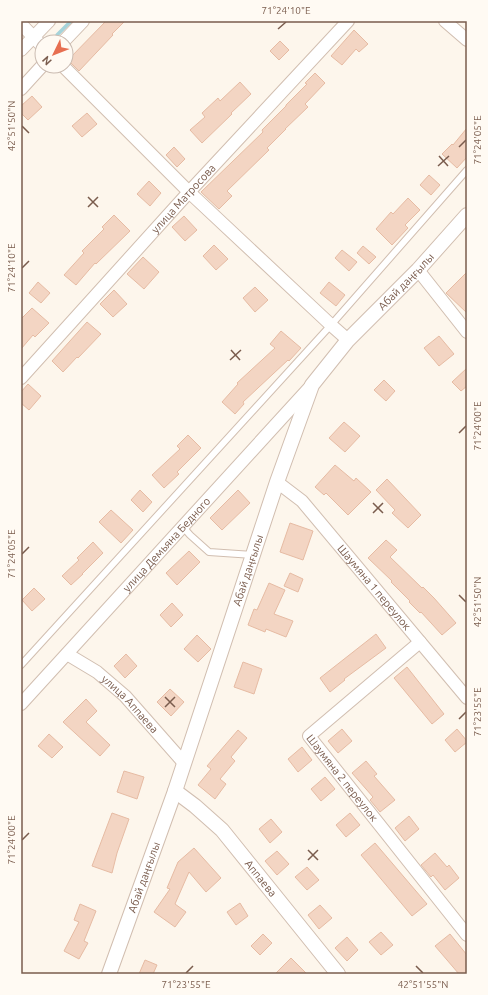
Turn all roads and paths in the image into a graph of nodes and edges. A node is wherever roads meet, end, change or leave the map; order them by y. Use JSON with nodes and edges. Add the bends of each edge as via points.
{"nodes":[{"id":1,"x":49,"y":21,"type":"edge"},
{"id":2,"x":82,"y":21,"type":"edge"},
{"id":3,"x":348,"y":21,"type":"edge"},
{"id":4,"x":444,"y":21,"type":"edge"},
{"id":5,"x":21,"y":24,"type":"edge"},
{"id":6,"x":42,"y":34,"type":"edge"},
{"id":7,"x":70,"y":34,"type":"edge"},
{"id":8,"x":34,"y":37,"type":"edge"},
{"id":9,"x":467,"y":40,"type":"edge"},
{"id":10,"x":34,"y":43,"type":"edge"},
{"id":11,"x":21,"y":50,"type":"edge"},
{"id":12,"x":35,"y":74,"type":"edge"},
{"id":13,"x":71,"y":74,"type":"edge"},
{"id":14,"x":21,"y":89,"type":"edge"},
{"id":15,"x":467,"y":170,"type":"edge"},
{"id":16,"x":189,"y":192,"type":"junction"},
{"id":17,"x":467,"y":215,"type":"edge"},
{"id":18,"x":418,"y":270,"type":"junction"},
{"id":19,"x":331,"y":325,"type":"junction"},
{"id":20,"x":467,"y":332,"type":"edge"},
{"id":21,"x":348,"y":340,"type":"junction"},
{"id":22,"x":21,"y":378,"type":"edge"},
{"id":23,"x":312,"y":385,"type":"junction"},
{"id":24,"x":277,"y":482,"type":"junction"},
{"id":25,"x":183,"y":526,"type":"junction"},
{"id":26,"x":253,"y":555,"type":"junction"},
{"id":27,"x":420,"y":642,"type":"junction"},
{"id":28,"x":67,"y":654,"type":"junction"},
{"id":29,"x":21,"y":665,"type":"edge"},
{"id":30,"x":467,"y":698,"type":"edge"},
{"id":31,"x":21,"y":704,"type":"edge"},
{"id":32,"x":184,"y":762,"type":"junction"},
{"id":33,"x":175,"y":791,"type":"junction"},
{"id":34,"x":467,"y":935,"type":"edge"},
{"id":35,"x":109,"y":974,"type":"edge"},
{"id":36,"x":338,"y":974,"type":"edge"}],
"edges":[{"from":1,"to":6,"type":"street"},
{"from":2,"to":7,"type":"street"},
{"from":3,"to":16,"type":"street","name":"улица Матросова"},
{"from":4,"to":9,"type":"street"},
{"from":5,"to":8,"type":"street"},
{"from":10,"to":11,"type":"street"},
{"from":12,"to":14,"type":"street"},
{"from":13,"to":16,"type":"street"},
{"from":15,"to":19,"type":"lane"},
{"from":16,"to":19,"type":"street"},
{"from":16,"to":22,"type":"street","name":"улица Матросова"},
{"from":17,"to":18,"type":"street","name":"Абай даңғылы"},
{"from":18,"to":20,"type":"street"},
{"from":18,"to":21,"type":"street","name":"Абай даңғылы"},
{"from":19,"to":21,"type":"street"},
{"from":19,"to":29,"type":"lane"},
{"from":21,"to":23,"type":"street","name":"Абай даңғылы"},
{"from":23,"to":24,"type":"street","name":"Абай даңғылы"},
{"from":23,"to":25,"type":"street","name":"улица Демьяна Бедного"},
{"from":24,"to":26,"type":"street","name":"Абай даңғылы"},
{"from":24,"to":27,"type":"street","name":"Шаумяна 1 переулок","via":[[302,501]]},
{"from":25,"to":26,"type":"lane","via":[[209,552]]},
{"from":25,"to":28,"type":"street","name":"улица Демьяна Бедного"},
{"from":26,"to":32,"type":"street","name":"Абай даңғылы"},
{"from":27,"to":30,"type":"street","name":"Шаумяна 1 переулок"},
{"from":27,"to":34,"type":"street","name":"Шаумяна 2 переулок","via":[[309,736]]},
{"from":28,"to":31,"type":"street","name":"улица Демьяна Бедного"},
{"from":28,"to":32,"type":"street","name":"улица Аппаева","via":[[97,672],[125,696]]},
{"from":32,"to":33,"type":"street","name":"Абай даңғылы"},
{"from":33,"to":35,"type":"street","name":"Абай даңғылы"},
{"from":33,"to":36,"type":"street","name":"Аппаева","via":[[222,830]]}]}
